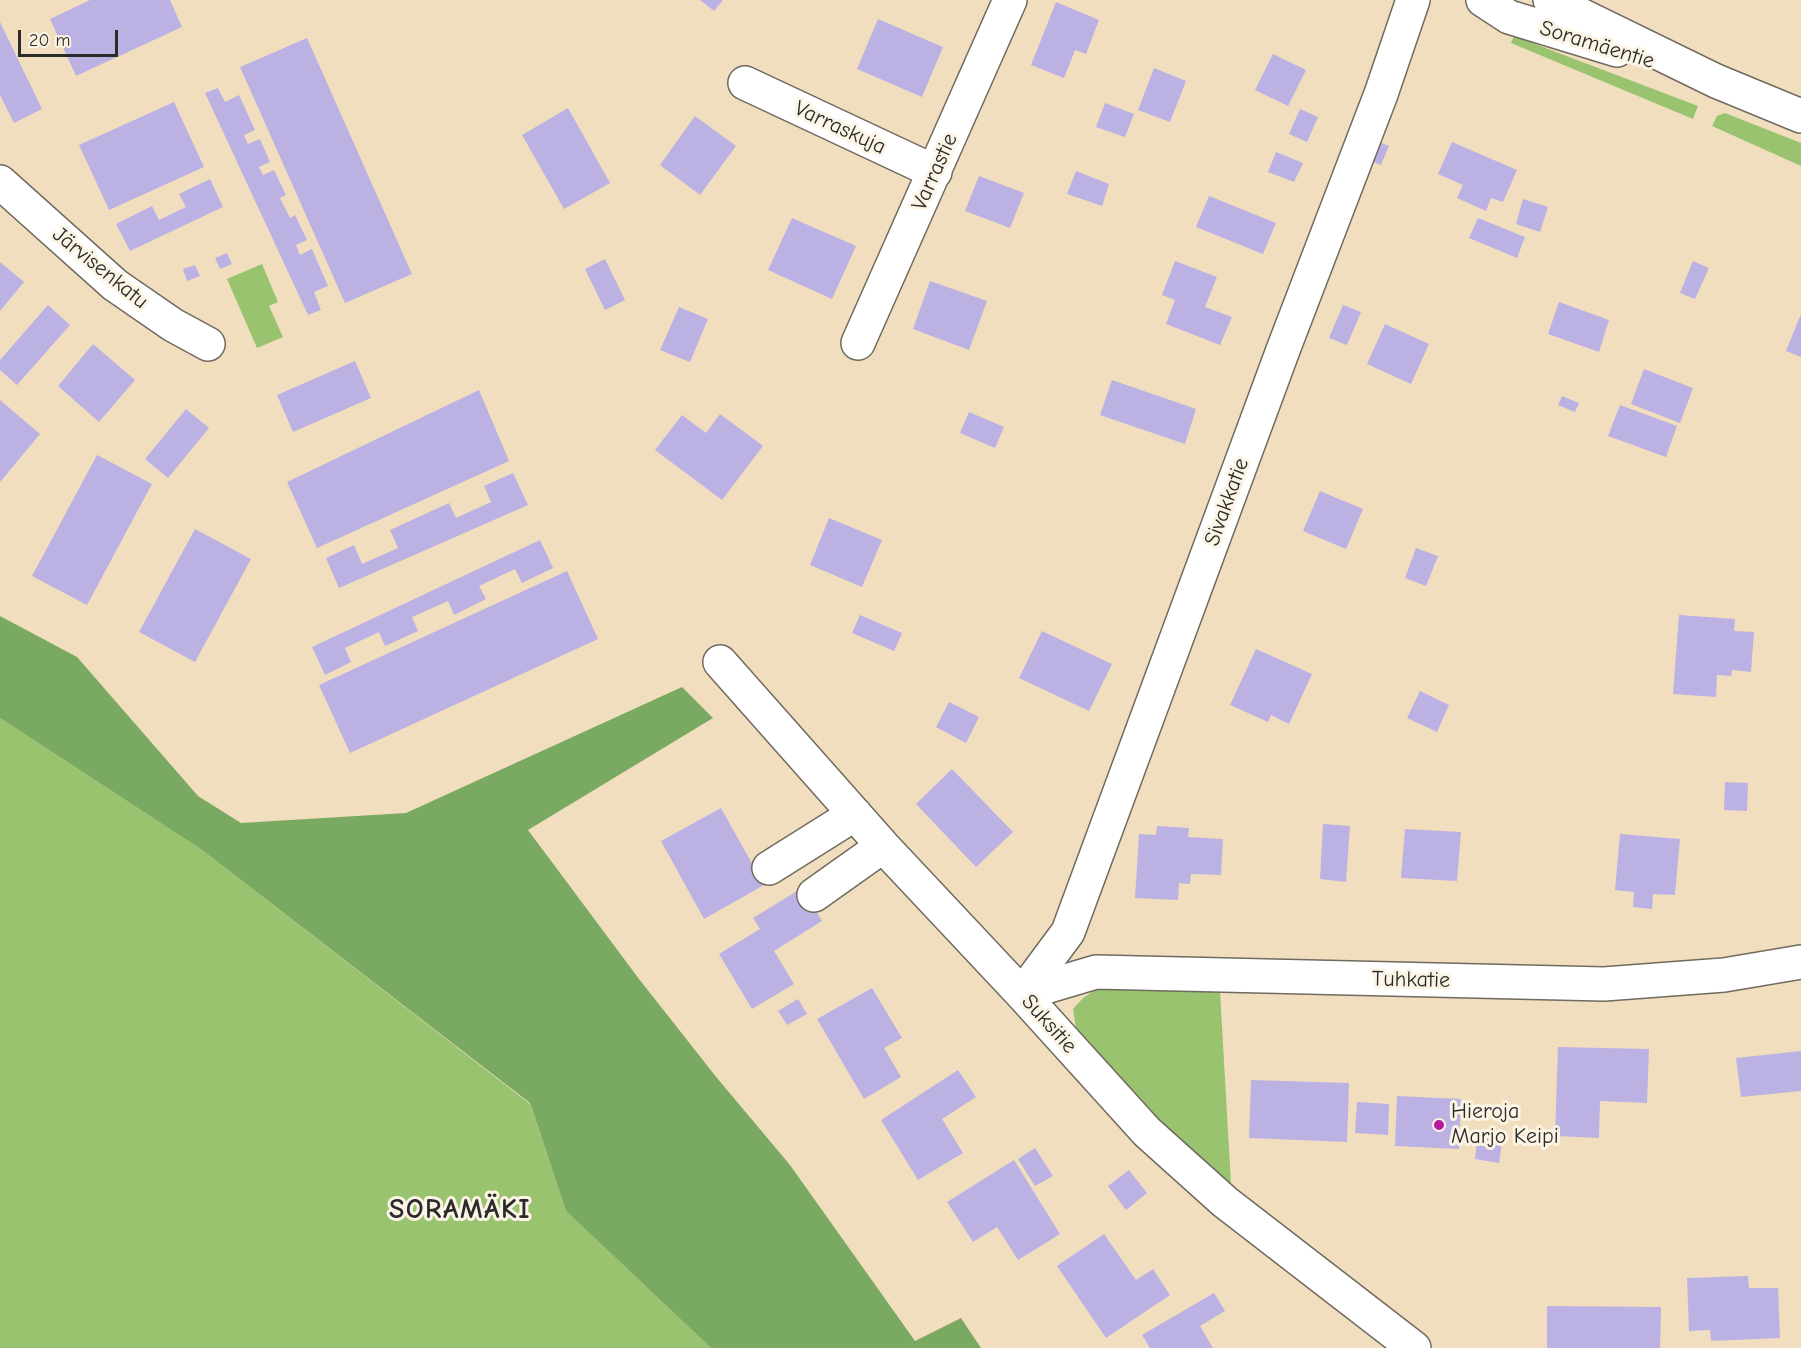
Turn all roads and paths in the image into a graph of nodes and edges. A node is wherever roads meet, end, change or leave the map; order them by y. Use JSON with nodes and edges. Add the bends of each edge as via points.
{"nodes":[{"id":1,"x":1010,"y":0,"type":"edge"},
{"id":2,"x":1413,"y":0,"type":"edge"},
{"id":3,"x":1483,"y":0,"type":"edge"},
{"id":4,"x":1550,"y":0,"type":"edge"},
{"id":5,"x":1716,"y":81,"type":"junction"},
{"id":6,"x":745,"y":83,"type":"dead end"},
{"id":7,"x":1801,"y":116,"type":"edge"},
{"id":8,"x":935,"y":172,"type":"junction"},
{"id":9,"x":0,"y":182,"type":"edge"},
{"id":10,"x":858,"y":343,"type":"dead end"},
{"id":11,"x":208,"y":344,"type":"dead end"},
{"id":12,"x":720,"y":662,"type":"dead end"},
{"id":13,"x":855,"y":814,"type":"junction"},
{"id":14,"x":883,"y":846,"type":"junction"},
{"id":15,"x":769,"y":868,"type":"dead end"},
{"id":16,"x":814,"y":895,"type":"dead end"},
{"id":17,"x":1801,"y":962,"type":"edge"},
{"id":18,"x":1022,"y":994,"type":"junction"},
{"id":19,"x":1414,"y":1348,"type":"edge"}],
"edges":[{"from":1,"to":8,"type":"street","name":"Varrastie"},
{"from":2,"to":18,"type":"street","name":"Sivakkatie","via":[[1068,933]]},
{"from":3,"to":5,"type":"street","name":"Soramäentie","via":[[1509,17]]},
{"from":4,"to":5,"type":"street","name":"Soramäentie"},
{"from":5,"to":7,"type":"street","name":"Soramäentie"},
{"from":6,"to":8,"type":"street","name":"Varraskuja"},
{"from":8,"to":10,"type":"street","name":"Varrastie"},
{"from":9,"to":11,"type":"street","name":"Järvisenkatu","via":[[116,285]]},
{"from":12,"to":13,"type":"street","name":"Suksitie"},
{"from":13,"to":14,"type":"street","name":"Suksitie"},
{"from":13,"to":15,"type":"street"},
{"from":14,"to":16,"type":"street"},
{"from":14,"to":18,"type":"street","name":"Suksitie"},
{"from":17,"to":18,"type":"street","name":"Tuhkatie","via":[[1724,975],[1604,984],[1096,972]]},
{"from":18,"to":19,"type":"street","name":"Suksitie","via":[[1147,1132],[1182,1164]]}]}
